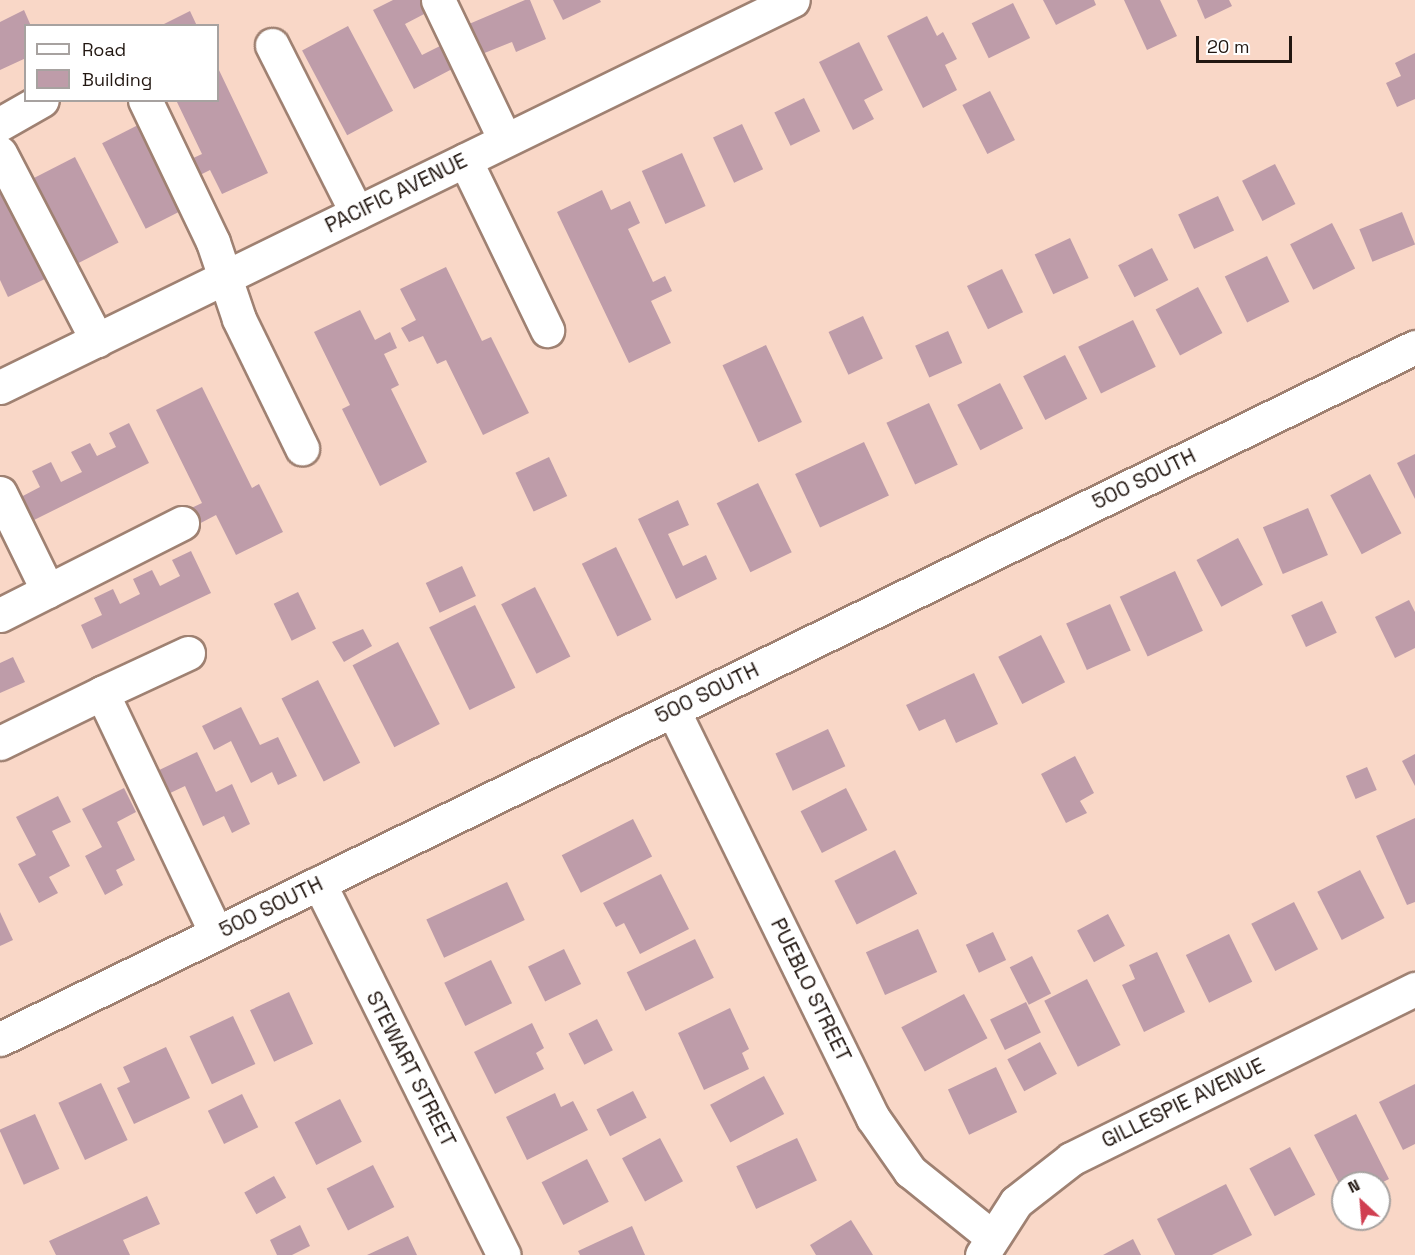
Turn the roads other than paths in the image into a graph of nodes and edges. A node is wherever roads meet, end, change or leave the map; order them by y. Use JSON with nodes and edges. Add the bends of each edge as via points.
{"nodes":[{"id":1,"x":438,"y":0,"type":"edge"},
{"id":2,"x":793,"y":0,"type":"edge"},
{"id":3,"x":272,"y":45,"type":"dead end"},
{"id":4,"x":38,"y":102,"type":"edge"},
{"id":5,"x":147,"y":102,"type":"edge"},
{"id":6,"x":0,"y":124,"type":"edge"},
{"id":7,"x":505,"y":140,"type":"junction"},
{"id":8,"x":0,"y":153,"type":"edge"},
{"id":9,"x":465,"y":160,"type":"junction"},
{"id":10,"x":357,"y":213,"type":"junction"},
{"id":11,"x":226,"y":276,"type":"junction"},
{"id":12,"x":546,"y":330,"type":"dead end"},
{"id":13,"x":97,"y":340,"type":"junction"},
{"id":14,"x":1415,"y":347,"type":"edge"},
{"id":15,"x":0,"y":387,"type":"edge"},
{"id":16,"x":302,"y":448,"type":"dead end"},
{"id":17,"x":0,"y":493,"type":"edge"},
{"id":18,"x":182,"y":523,"type":"dead end"},
{"id":19,"x":48,"y":591,"type":"junction"},
{"id":20,"x":0,"y":615,"type":"edge"},
{"id":21,"x":188,"y":652,"type":"dead end"},
{"id":22,"x":102,"y":693,"type":"junction"},
{"id":23,"x":673,"y":710,"type":"junction"},
{"id":24,"x":0,"y":743,"type":"edge"},
{"id":25,"x":319,"y":883,"type":"junction"},
{"id":26,"x":216,"y":933,"type":"junction"},
{"id":27,"x":1415,"y":989,"type":"edge"},
{"id":28,"x":0,"y":1039,"type":"edge"},
{"id":29,"x":987,"y":1246,"type":"edge"},
{"id":30,"x":504,"y":1255,"type":"edge"}],
"edges":[{"from":1,"to":7,"type":"street"},
{"from":2,"to":7,"type":"street","name":"PACIFIC AVENUE"},
{"from":3,"to":10,"type":"street"},
{"from":4,"to":6,"type":"street"},
{"from":5,"to":11,"type":"street"},
{"from":7,"to":9,"type":"street","name":"PACIFIC AVENUE"},
{"from":8,"to":13,"type":"street"},
{"from":9,"to":10,"type":"street","name":"PACIFIC AVENUE"},
{"from":9,"to":12,"type":"street"},
{"from":10,"to":11,"type":"street","name":"PACIFIC AVENUE"},
{"from":11,"to":13,"type":"street","name":"PACIFIC AVENUE"},
{"from":11,"to":16,"type":"street","via":[[239,319]]},
{"from":13,"to":15,"type":"street","name":"PACIFIC AVENUE"},
{"from":14,"to":23,"type":"street","name":"500 SOUTH"},
{"from":17,"to":19,"type":"street"},
{"from":18,"to":19,"type":"street"},
{"from":19,"to":20,"type":"street"},
{"from":21,"to":22,"type":"street"},
{"from":22,"to":24,"type":"street"},
{"from":22,"to":26,"type":"street"},
{"from":23,"to":25,"type":"street","name":"500 SOUTH"},
{"from":23,"to":29,"type":"street","name":"PUEBLO STREET","via":[[879,1127],[910,1171]]},
{"from":25,"to":26,"type":"street","name":"500 SOUTH"},
{"from":25,"to":30,"type":"street","name":"STEWART STREET"},
{"from":26,"to":28,"type":"street","name":"500 SOUTH"},
{"from":27,"to":29,"type":"street","name":"GILLESPIE AVENUE","via":[[1071,1159],[1016,1202]]}]}
